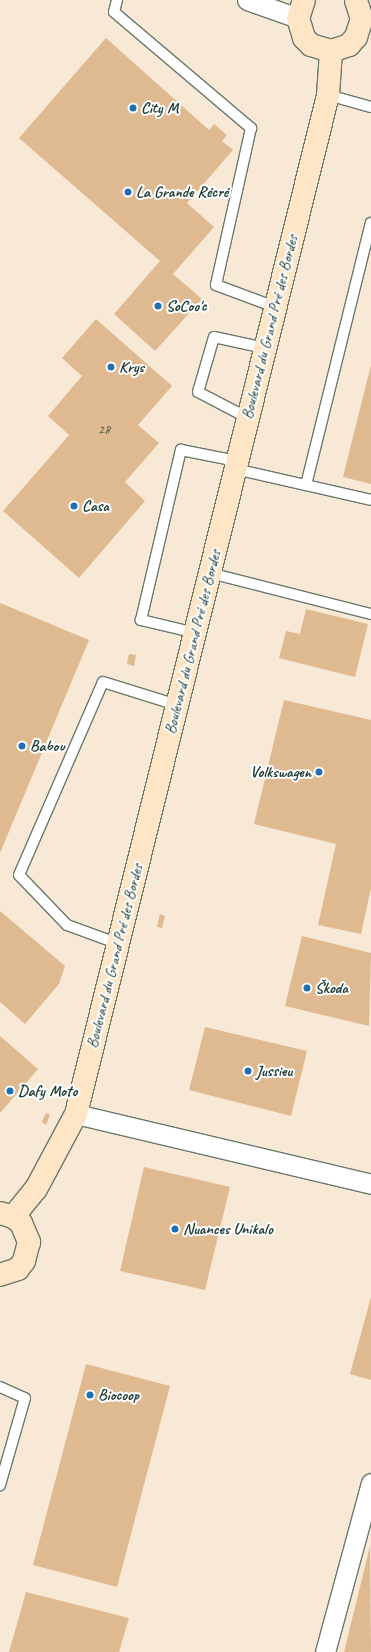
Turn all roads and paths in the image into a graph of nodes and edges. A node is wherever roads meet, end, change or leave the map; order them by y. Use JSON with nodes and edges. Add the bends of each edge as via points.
{"nodes":[{"id":1,"x":117,"y":0,"type":"edge"},
{"id":2,"x":247,"y":0,"type":"edge"},
{"id":3,"x":356,"y":0,"type":"edge"},
{"id":4,"x":301,"y":9,"type":"edge"},
{"id":5,"x":331,"y":51,"type":"junction"},
{"id":6,"x":328,"y":95,"type":"junction"},
{"id":7,"x":371,"y":107,"type":"edge"},
{"id":8,"x":371,"y":223,"type":"edge"},
{"id":9,"x":275,"y":306,"type":"junction"},
{"id":10,"x":265,"y":348,"type":"junction"},
{"id":11,"x":248,"y":418,"type":"junction"},
{"id":12,"x":236,"y":465,"type":"junction"},
{"id":13,"x":306,"y":485,"type":"junction"},
{"id":14,"x":371,"y":500,"type":"edge"},
{"id":15,"x":210,"y":572,"type":"junction"},
{"id":16,"x":371,"y":614,"type":"edge"},
{"id":17,"x":196,"y":633,"type":"junction"},
{"id":18,"x":177,"y":705,"type":"junction"},
{"id":19,"x":119,"y":944,"type":"junction"},
{"id":20,"x":76,"y":1114,"type":"junction"},
{"id":21,"x":371,"y":1184,"type":"edge"},
{"id":22,"x":7,"y":1215,"type":"edge"},
{"id":23,"x":0,"y":1275,"type":"edge"},
{"id":24,"x":0,"y":1387,"type":"edge"},
{"id":25,"x":371,"y":1483,"type":"edge"},
{"id":26,"x":0,"y":1485,"type":"edge"},
{"id":27,"x":325,"y":1652,"type":"edge"}],
"edges":[{"from":1,"to":9,"type":"lane","via":[[114,12],[251,128],[216,285]]},
{"from":2,"to":4,"type":"street"},
{"from":3,"to":5,"type":"main road","via":[[362,19],[356,37],[349,45]]},
{"from":4,"to":5,"type":"main road","via":[[299,28],[307,41],[320,50]]},
{"from":5,"to":6,"type":"main road","name":"Boulevard du Grand Pré des Bordes"},
{"from":6,"to":7,"type":"lane"},
{"from":6,"to":9,"type":"main road","name":"Boulevard du Grand Pré des Bordes"},
{"from":8,"to":13,"type":"lane"},
{"from":9,"to":10,"type":"main road","name":"Boulevard du Grand Pré des Bordes"},
{"from":10,"to":11,"type":"main road","name":"Boulevard du Grand Pré des Bordes"},
{"from":10,"to":11,"type":"lane","via":[[214,337],[198,392]]},
{"from":11,"to":12,"type":"main road","name":"Boulevard du Grand Pré des Bordes"},
{"from":12,"to":13,"type":"lane"},
{"from":12,"to":15,"type":"main road","name":"Boulevard du Grand Pré des Bordes"},
{"from":12,"to":17,"type":"lane","via":[[181,450],[179,458],[141,620]]},
{"from":13,"to":14,"type":"lane"},
{"from":15,"to":16,"type":"lane"},
{"from":15,"to":17,"type":"main road","name":"Boulevard du Grand Pré des Bordes"},
{"from":17,"to":18,"type":"main road","name":"Boulevard du Grand Pré des Bordes"},
{"from":18,"to":19,"type":"main road","name":"Boulevard du Grand Pré des Bordes"},
{"from":18,"to":19,"type":"lane","via":[[103,682],[19,875],[67,925]]},
{"from":19,"to":20,"type":"main road","name":"Boulevard du Grand Pré des Bordes"},
{"from":20,"to":21,"type":"street"},
{"from":20,"to":22,"type":"main road","name":"Boulevard du Grand Pré des Bordes","via":[[36,1189]]},
{"from":22,"to":23,"type":"main road","via":[[27,1232],[29,1252],[18,1269]]},
{"from":24,"to":26,"type":"lane","via":[[25,1398]]},
{"from":25,"to":27,"type":"street"}]}
